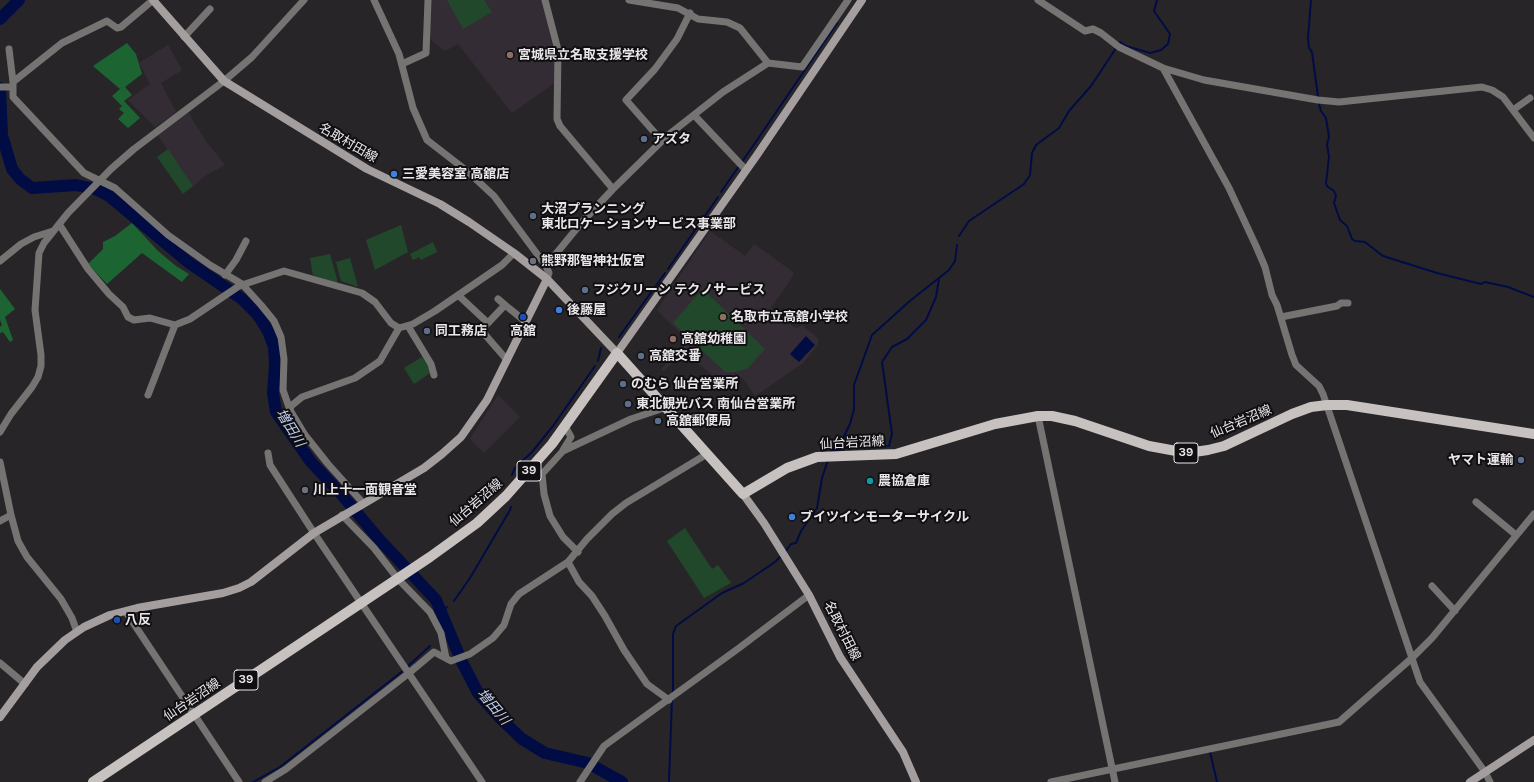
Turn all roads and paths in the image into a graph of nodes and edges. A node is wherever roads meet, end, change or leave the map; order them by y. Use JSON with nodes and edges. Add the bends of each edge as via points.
{"nodes":[{"id":1,"x":153,"y":0,"type":"edge"},
{"id":2,"x":304,"y":0,"type":"edge"},
{"id":3,"x":374,"y":0,"type":"edge"},
{"id":4,"x":428,"y":0,"type":"edge"},
{"id":5,"x":545,"y":0,"type":"edge"},
{"id":6,"x":629,"y":0,"type":"edge"},
{"id":7,"x":848,"y":0,"type":"edge"},
{"id":8,"x":862,"y":0,"type":"edge"},
{"id":9,"x":1038,"y":0,"type":"edge"},
{"id":10,"x":210,"y":9,"type":"dead end"},
{"id":11,"x":690,"y":13,"type":"junction"},
{"id":12,"x":184,"y":37,"type":"junction"},
{"id":13,"x":9,"y":49,"type":"dead end"},
{"id":14,"x":768,"y":63,"type":"junction"},
{"id":15,"x":402,"y":64,"type":"junction"},
{"id":16,"x":1163,"y":68,"type":"junction"},
{"id":17,"x":224,"y":81,"type":"junction"},
{"id":18,"x":11,"y":85,"type":"junction"},
{"id":19,"x":0,"y":87,"type":"edge"},
{"id":20,"x":1530,"y":98,"type":"dead end"},
{"id":21,"x":1513,"y":110,"type":"junction"},
{"id":22,"x":694,"y":115,"type":"junction"},
{"id":23,"x":1534,"y":138,"type":"edge"},
{"id":24,"x":662,"y":141,"type":"junction"},
{"id":25,"x":746,"y":170,"type":"junction"},
{"id":26,"x":98,"y":181,"type":"junction"},
{"id":27,"x":613,"y":189,"type":"junction"},
{"id":28,"x":59,"y":224,"type":"junction"},
{"id":29,"x":53,"y":231,"type":"junction"},
{"id":30,"x":246,"y":241,"type":"dead end"},
{"id":31,"x":514,"y":254,"type":"junction"},
{"id":32,"x":0,"y":260,"type":"edge"},
{"id":33,"x":546,"y":266,"type":"junction"},
{"id":34,"x":225,"y":274,"type":"junction"},
{"id":35,"x":547,"y":280,"type":"junction"},
{"id":36,"x":241,"y":285,"type":"junction"},
{"id":37,"x":458,"y":295,"type":"junction"},
{"id":38,"x":498,"y":299,"type":"dead end"},
{"id":39,"x":1348,"y":303,"type":"dead end"},
{"id":40,"x":505,"y":305,"type":"junction"},
{"id":41,"x":1281,"y":317,"type":"junction"},
{"id":42,"x":526,"y":322,"type":"junction"},
{"id":43,"x":488,"y":323,"type":"junction"},
{"id":44,"x":175,"y":325,"type":"junction"},
{"id":45,"x":408,"y":326,"type":"junction"},
{"id":46,"x":399,"y":328,"type":"junction"},
{"id":47,"x":617,"y":353,"type":"junction"},
{"id":48,"x":507,"y":360,"type":"junction"},
{"id":49,"x":434,"y":375,"type":"dead end"},
{"id":50,"x":148,"y":395,"type":"dead end"},
{"id":51,"x":1327,"y":405,"type":"junction"},
{"id":52,"x":664,"y":408,"type":"junction"},
{"id":53,"x":290,"y":410,"type":"junction"},
{"id":54,"x":1038,"y":416,"type":"junction"},
{"id":55,"x":565,"y":426,"type":"junction"},
{"id":56,"x":0,"y":432,"type":"edge"},
{"id":57,"x":1534,"y":434,"type":"edge"},
{"id":58,"x":563,"y":451,"type":"junction"},
{"id":59,"x":268,"y":453,"type":"dead end"},
{"id":60,"x":707,"y":454,"type":"junction"},
{"id":61,"x":0,"y":462,"type":"edge"},
{"id":62,"x":743,"y":494,"type":"junction"},
{"id":63,"x":1476,"y":502,"type":"dead end"},
{"id":64,"x":362,"y":503,"type":"junction"},
{"id":65,"x":1534,"y":514,"type":"edge"},
{"id":66,"x":344,"y":515,"type":"junction"},
{"id":67,"x":11,"y":516,"type":"junction"},
{"id":68,"x":0,"y":521,"type":"edge"},
{"id":69,"x":314,"y":533,"type":"junction"},
{"id":70,"x":1516,"y":535,"type":"junction"},
{"id":71,"x":578,"y":552,"type":"junction"},
{"id":72,"x":568,"y":562,"type":"junction"},
{"id":73,"x":399,"y":578,"type":"junction"},
{"id":74,"x":1432,"y":586,"type":"dead end"},
{"id":75,"x":809,"y":595,"type":"junction"},
{"id":76,"x":362,"y":603,"type":"junction"},
{"id":77,"x":1455,"y":611,"type":"junction"},
{"id":78,"x":126,"y":612,"type":"junction"},
{"id":79,"x":77,"y":632,"type":"junction"},
{"id":80,"x":1412,"y":658,"type":"junction"},
{"id":81,"x":448,"y":659,"type":"junction"},
{"id":82,"x":0,"y":663,"type":"edge"},
{"id":83,"x":407,"y":669,"type":"junction"},
{"id":84,"x":25,"y":684,"type":"junction"},
{"id":85,"x":672,"y":698,"type":"junction"},
{"id":86,"x":194,"y":715,"type":"junction"},
{"id":87,"x":0,"y":717,"type":"edge"},
{"id":88,"x":1534,"y":740,"type":"edge"},
{"id":89,"x":1113,"y":769,"type":"junction"},
{"id":90,"x":1485,"y":772,"type":"junction"},
{"id":91,"x":93,"y":782,"type":"edge"},
{"id":92,"x":239,"y":782,"type":"edge"},
{"id":93,"x":265,"y":782,"type":"edge"},
{"id":94,"x":482,"y":782,"type":"edge"},
{"id":95,"x":580,"y":782,"type":"edge"},
{"id":96,"x":916,"y":782,"type":"edge"},
{"id":97,"x":1051,"y":782,"type":"edge"},
{"id":98,"x":1115,"y":782,"type":"edge"},
{"id":99,"x":1470,"y":782,"type":"edge"},
{"id":100,"x":1490,"y":782,"type":"edge"}],
"edges":[{"from":1,"to":12,"type":"street","name":"名取村田線"},
{"from":1,"to":18,"type":"street","via":[[121,27],[117,28],[107,20],[62,43]]},
{"from":2,"to":17,"type":"street","via":[[252,57]]},
{"from":3,"to":15,"type":"street"},
{"from":4,"to":15,"type":"street","via":[[426,53]]},
{"from":5,"to":27,"type":"street","via":[[558,50],[557,119],[560,126]]},
{"from":6,"to":11,"type":"street","via":[[678,8]]},
{"from":7,"to":14,"type":"street","via":[[802,67]]},
{"from":8,"to":25,"type":"street"},
{"from":9,"to":16,"type":"street","via":[[1079,28],[1101,33],[1117,45]]},
{"from":10,"to":12,"type":"street"},
{"from":11,"to":14,"type":"street","via":[[698,19],[727,22],[740,28]]},
{"from":11,"to":24,"type":"street","via":[[677,39],[655,69],[626,100]]},
{"from":12,"to":17,"type":"street","name":"名取村田線"},
{"from":13,"to":18,"type":"street"},
{"from":14,"to":22,"type":"street","via":[[723,92]]},
{"from":15,"to":33,"type":"street","via":[[413,108],[428,140],[494,196]]},
{"from":16,"to":21,"type":"street","via":[[1204,80],[1339,102],[1482,87],[1503,97]]},
{"from":16,"to":41,"type":"street","via":[[1229,188],[1265,266],[1272,295]]},
{"from":17,"to":26,"type":"street","via":[[134,149]]},
{"from":17,"to":31,"type":"street","name":"名取村田線","via":[[367,169],[440,204]]},
{"from":18,"to":19,"type":"street"},
{"from":18,"to":26,"type":"street","via":[[13,97],[75,165]]},
{"from":20,"to":21,"type":"street"},
{"from":21,"to":23,"type":"street"},
{"from":22,"to":24,"type":"street"},
{"from":22,"to":25,"type":"street"},
{"from":24,"to":27,"type":"street"},
{"from":25,"to":47,"type":"street"},
{"from":26,"to":28,"type":"street"},
{"from":26,"to":34,"type":"street","via":[[126,197],[168,236]]},
{"from":27,"to":33,"type":"street"},
{"from":28,"to":29,"type":"street"},
{"from":28,"to":44,"type":"street","via":[[88,269],[124,307],[128,317],[134,320],[150,318]]},
{"from":29,"to":32,"type":"street","via":[[21,244]]},
{"from":29,"to":56,"type":"street","via":[[39,253],[35,310],[41,355],[40,372]]},
{"from":30,"to":34,"type":"street"},
{"from":31,"to":35,"type":"street","name":"名取村田線"},
{"from":31,"to":37,"type":"street"},
{"from":33,"to":35,"type":"street","via":[[549,273]]},
{"from":34,"to":36,"type":"street"},
{"from":35,"to":42,"type":"street"},
{"from":35,"to":47,"type":"street","name":"名取村田線"},
{"from":36,"to":44,"type":"street","via":[[190,319]]},
{"from":36,"to":46,"type":"street","via":[[278,271],[291,272],[369,297],[391,323]]},
{"from":36,"to":53,"type":"street","via":[[269,315],[280,332],[284,359],[283,390]]},
{"from":37,"to":43,"type":"street"},
{"from":37,"to":45,"type":"street"},
{"from":38,"to":40,"type":"street"},
{"from":39,"to":41,"type":"street"},
{"from":40,"to":42,"type":"street"},
{"from":40,"to":43,"type":"street"},
{"from":41,"to":51,"type":"street","via":[[1296,365],[1318,386]]},
{"from":42,"to":48,"type":"street"},
{"from":43,"to":48,"type":"street","via":[[481,330]]},
{"from":44,"to":50,"type":"street"},
{"from":45,"to":46,"type":"street"},
{"from":45,"to":49,"type":"street","via":[[431,364]]},
{"from":46,"to":53,"type":"street","via":[[380,361],[355,378],[302,397]]},
{"from":47,"to":52,"type":"main road"},
{"from":47,"to":55,"type":"main road","name":"仙台岩沼線","number":"39"},
{"from":48,"to":64,"type":"street","via":[[487,400],[461,438],[424,468]]},
{"from":51,"to":54,"type":"main road","name":"仙台岩沼線","number":"39","via":[[1292,414],[1224,446],[1187,453],[1149,446],[1075,421]]},
{"from":51,"to":57,"type":"main road","name":"仙台岩沼線","number":"39","via":[[1347,405]]},
{"from":51,"to":80,"type":"street"},
{"from":52,"to":58,"type":"street","via":[[631,419]]},
{"from":52,"to":60,"type":"main road"},
{"from":53,"to":64,"type":"street","via":[[305,435]]},
{"from":54,"to":62,"type":"main road","name":"仙台岩沼線","number":"39","via":[[995,424],[896,454],[826,456],[800,462]]},
{"from":54,"to":89,"type":"street"},
{"from":55,"to":58,"type":"street","via":[[571,437]]},
{"from":55,"to":73,"type":"main road","name":"仙台岩沼線","number":"39","via":[[506,496],[477,523]]},
{"from":58,"to":71,"type":"street","via":[[542,474],[544,494],[550,516],[563,537]]},
{"from":59,"to":69,"type":"street","via":[[270,465]]},
{"from":60,"to":62,"type":"main road"},
{"from":60,"to":71,"type":"street","via":[[626,502]]},
{"from":61,"to":67,"type":"street"},
{"from":62,"to":75,"type":"street","name":"名取村田線"},
{"from":63,"to":70,"type":"street"},
{"from":64,"to":66,"type":"street"},
{"from":65,"to":70,"type":"street"},
{"from":66,"to":69,"type":"street"},
{"from":66,"to":73,"type":"street"},
{"from":67,"to":68,"type":"street"},
{"from":67,"to":79,"type":"street","via":[[18,541],[27,557],[61,599]]},
{"from":69,"to":76,"type":"street"},
{"from":69,"to":78,"type":"street","via":[[251,582],[238,588]]},
{"from":70,"to":77,"type":"street"},
{"from":71,"to":72,"type":"street"},
{"from":72,"to":81,"type":"street","via":[[518,594],[511,604],[500,632],[493,638],[470,654]]},
{"from":72,"to":85,"type":"street","via":[[647,684]]},
{"from":73,"to":76,"type":"main road","name":"仙台岩沼線","number":"39"},
{"from":73,"to":81,"type":"street","via":[[430,612],[441,633]]},
{"from":74,"to":77,"type":"street"},
{"from":75,"to":85,"type":"street"},
{"from":75,"to":96,"type":"street","name":"名取村田線","via":[[840,657],[903,752]]},
{"from":76,"to":83,"type":"street"},
{"from":76,"to":86,"type":"main road","name":"仙台岩沼線","number":"39"},
{"from":77,"to":80,"type":"street"},
{"from":78,"to":79,"type":"street","via":[[95,621]]},
{"from":78,"to":86,"type":"street"},
{"from":79,"to":84,"type":"street","via":[[53,650]]},
{"from":80,"to":89,"type":"street","via":[[1340,722]]},
{"from":80,"to":90,"type":"street","via":[[1420,682]]},
{"from":81,"to":83,"type":"street","via":[[434,652]]},
{"from":82,"to":84,"type":"street"},
{"from":83,"to":93,"type":"street","via":[[286,769]]},
{"from":83,"to":94,"type":"street"},
{"from":84,"to":87,"type":"street"},
{"from":85,"to":95,"type":"street","via":[[604,746]]},
{"from":86,"to":91,"type":"main road","name":"仙台岩沼線","number":"39"},
{"from":86,"to":92,"type":"street"},
{"from":88,"to":90,"type":"street"},
{"from":89,"to":97,"type":"street"},
{"from":89,"to":98,"type":"street"},
{"from":90,"to":99,"type":"street"},
{"from":90,"to":100,"type":"street"}]}
